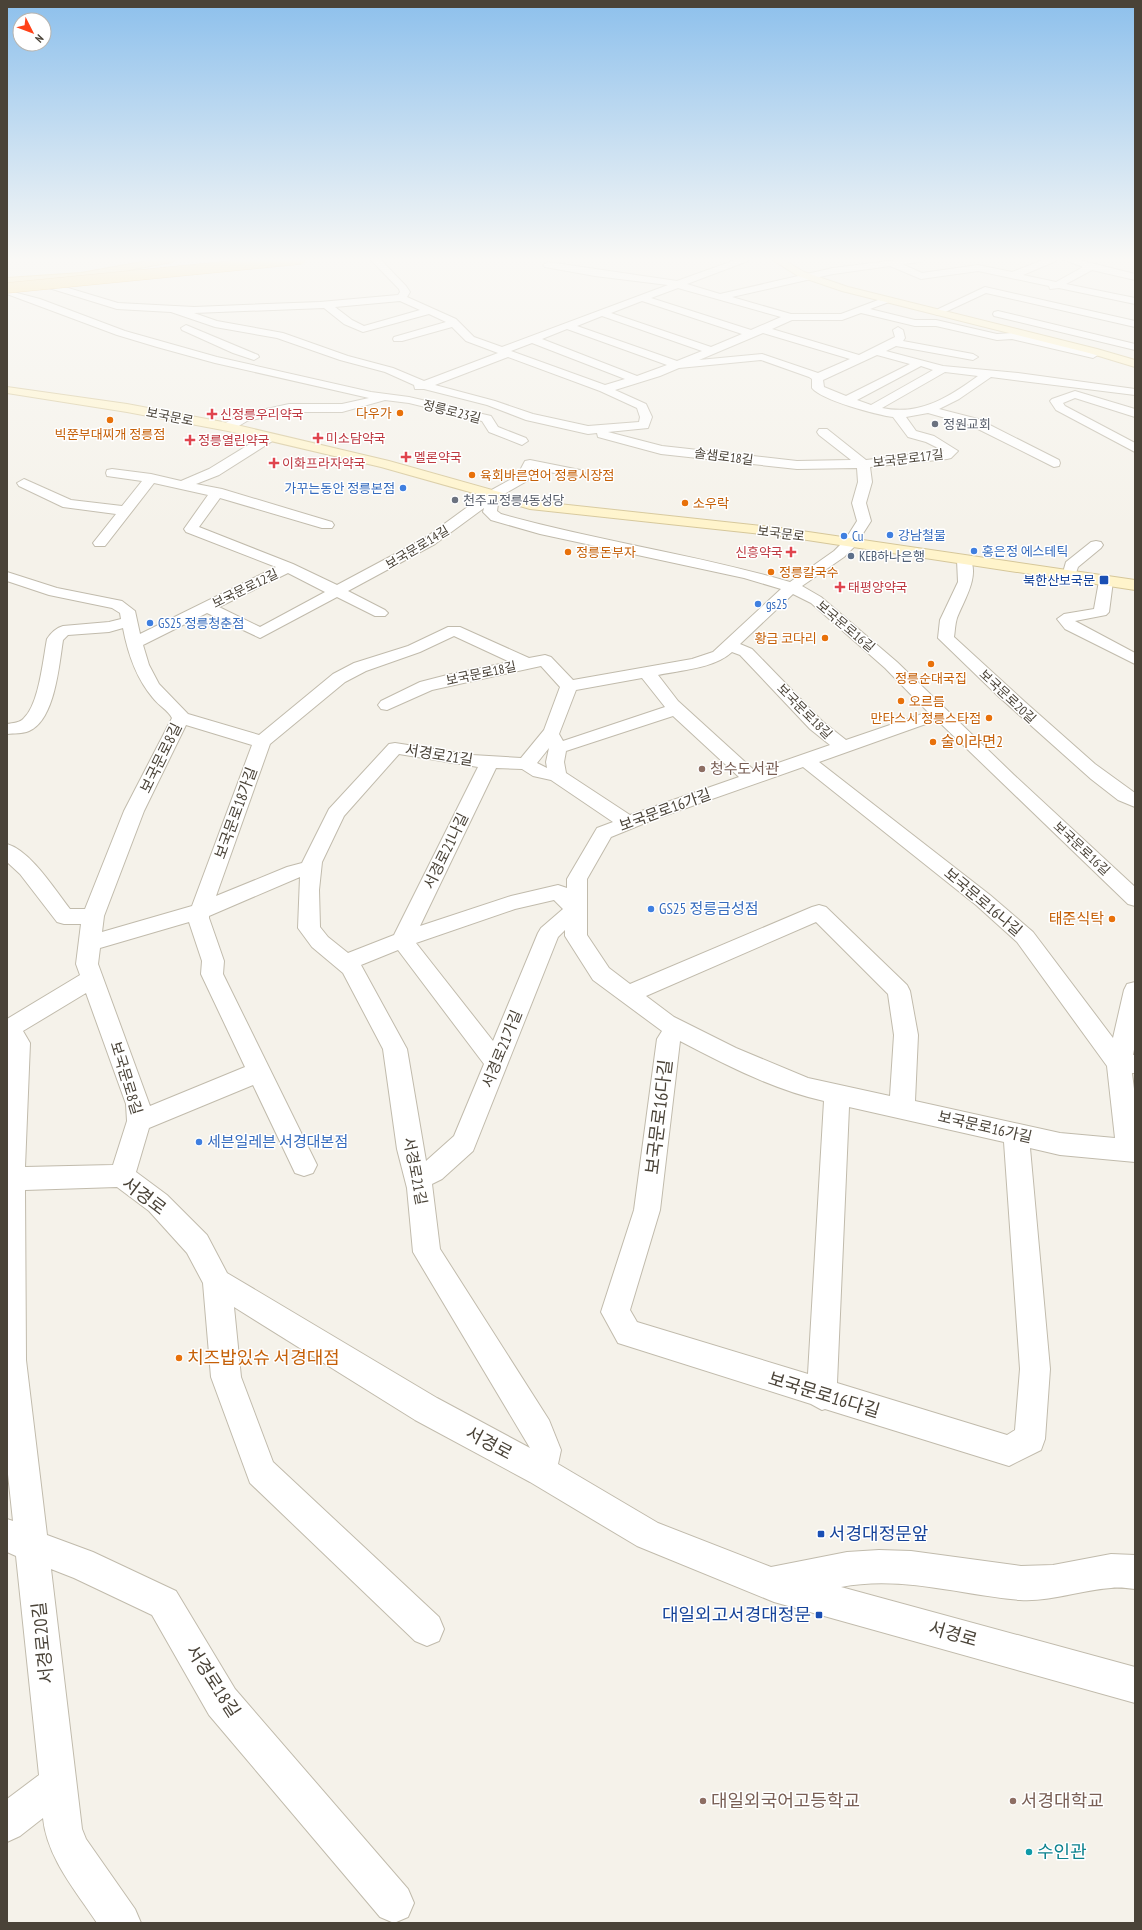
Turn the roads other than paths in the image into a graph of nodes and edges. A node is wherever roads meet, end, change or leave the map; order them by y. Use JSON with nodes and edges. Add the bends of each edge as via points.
{"nodes":[{"id":1,"x":176,"y":349,"type":"edge"},
{"id":2,"x":231,"y":349,"type":"edge"},
{"id":3,"x":319,"y":349,"type":"edge"},
{"id":4,"x":494,"y":349,"type":"edge"},
{"id":5,"x":506,"y":349,"type":"edge"},
{"id":6,"x":557,"y":349,"type":"edge"},
{"id":7,"x":632,"y":349,"type":"edge"},
{"id":8,"x":830,"y":349,"type":"edge"},
{"id":9,"x":879,"y":349,"type":"edge"},
{"id":10,"x":931,"y":349,"type":"edge"},
{"id":11,"x":1074,"y":349,"type":"edge"},
{"id":12,"x":1078,"y":349,"type":"edge"},
{"id":13,"x":1098,"y":349,"type":"edge"},
{"id":14,"x":710,"y":350,"type":"edge"},
{"id":15,"x":235,"y":351,"type":"junction"},
{"id":16,"x":875,"y":351,"type":"junction"},
{"id":17,"x":1093,"y":353,"type":"junction"},
{"id":18,"x":506,"y":354,"type":"junction"},
{"id":19,"x":973,"y":357,"type":"dead end"},
{"id":20,"x":859,"y":358,"type":"junction"},
{"id":21,"x":216,"y":360,"type":"junction"},
{"id":22,"x":919,"y":363,"type":"junction"},
{"id":23,"x":1135,"y":364,"type":"edge"},
{"id":24,"x":677,"y":365,"type":"junction"},
{"id":25,"x":943,"y":369,"type":"junction"},
{"id":26,"x":989,"y":373,"type":"junction"},
{"id":27,"x":817,"y":378,"type":"junction"},
{"id":28,"x":637,"y":380,"type":"junction"},
{"id":29,"x":423,"y":385,"type":"junction"},
{"id":30,"x":604,"y":389,"type":"junction"},
{"id":31,"x":1074,"y":389,"type":"junction"},
{"id":32,"x":7,"y":390,"type":"edge"},
{"id":33,"x":406,"y":392,"type":"junction"},
{"id":34,"x":1135,"y":392,"type":"edge"},
{"id":35,"x":385,"y":398,"type":"junction"},
{"id":36,"x":848,"y":400,"type":"junction"},
{"id":37,"x":873,"y":408,"type":"junction"},
{"id":38,"x":929,"y":410,"type":"junction"},
{"id":39,"x":1135,"y":413,"type":"edge"},
{"id":40,"x":897,"y":414,"type":"junction"},
{"id":41,"x":530,"y":417,"type":"junction"},
{"id":42,"x":228,"y":427,"type":"junction"},
{"id":43,"x":588,"y":430,"type":"junction"},
{"id":44,"x":823,"y":432,"type":"dead end"},
{"id":45,"x":270,"y":436,"type":"junction"},
{"id":46,"x":522,"y":441,"type":"dead end"},
{"id":47,"x":1135,"y":448,"type":"edge"},
{"id":48,"x":1054,"y":463,"type":"dead end"},
{"id":49,"x":863,"y":464,"type":"junction"},
{"id":50,"x":112,"y":473,"type":"dead end"},
{"id":51,"x":580,"y":474,"type":"dead end"},
{"id":52,"x":151,"y":478,"type":"junction"},
{"id":53,"x":24,"y":483,"type":"dead end"},
{"id":54,"x":181,"y":484,"type":"junction"},
{"id":55,"x":217,"y":492,"type":"junction"},
{"id":56,"x":493,"y":495,"type":"junction"},
{"id":57,"x":126,"y":511,"type":"junction"},
{"id":58,"x":327,"y":525,"type":"dead end"},
{"id":59,"x":100,"y":543,"type":"dead end"},
{"id":60,"x":850,"y":543,"type":"junction"},
{"id":61,"x":1096,"y":545,"type":"dead end"},
{"id":62,"x":964,"y":560,"type":"junction"},
{"id":63,"x":288,"y":567,"type":"junction"},
{"id":64,"x":7,"y":576,"type":"edge"},
{"id":65,"x":1069,"y":576,"type":"junction"},
{"id":66,"x":1106,"y":581,"type":"junction"},
{"id":67,"x":1135,"y":585,"type":"edge"},
{"id":68,"x":792,"y":587,"type":"junction"},
{"id":69,"x":338,"y":592,"type":"junction"},
{"id":70,"x":206,"y":607,"type":"junction"},
{"id":71,"x":380,"y":613,"type":"dead end"},
{"id":72,"x":130,"y":622,"type":"junction"},
{"id":73,"x":134,"y":643,"type":"junction"},
{"id":74,"x":730,"y":646,"type":"junction"},
{"id":75,"x":1135,"y":659,"type":"edge"},
{"id":76,"x":528,"y":664,"type":"junction"},
{"id":77,"x":646,"y":671,"type":"junction"},
{"id":78,"x":569,"y":686,"type":"junction"},
{"id":79,"x":387,"y":705,"type":"dead end"},
{"id":80,"x":676,"y":709,"type":"junction"},
{"id":81,"x":941,"y":713,"type":"junction"},
{"id":82,"x":181,"y":718,"type":"junction"},
{"id":83,"x":10,"y":731,"type":"edge"},
{"id":84,"x":554,"y":741,"type":"junction"},
{"id":85,"x":262,"y":742,"type":"junction"},
{"id":86,"x":843,"y":747,"type":"junction"},
{"id":87,"x":805,"y":760,"type":"junction"},
{"id":88,"x":490,"y":762,"type":"junction"},
{"id":89,"x":526,"y":764,"type":"junction"},
{"id":90,"x":557,"y":776,"type":"junction"},
{"id":91,"x":752,"y":779,"type":"junction"},
{"id":92,"x":1135,"y":801,"type":"edge"},
{"id":93,"x":628,"y":823,"type":"junction"},
{"id":94,"x":7,"y":851,"type":"edge"},
{"id":95,"x":312,"y":867,"type":"junction"},
{"id":96,"x":1135,"y":899,"type":"edge"},
{"id":97,"x":576,"y":909,"type":"junction"},
{"id":98,"x":201,"y":911,"type":"junction"},
{"id":99,"x":93,"y":916,"type":"junction"},
{"id":100,"x":402,"y":940,"type":"junction"},
{"id":101,"x":90,"y":942,"type":"junction"},
{"id":102,"x":345,"y":963,"type":"junction"},
{"id":103,"x":93,"y":978,"type":"junction"},
{"id":104,"x":1135,"y":990,"type":"edge"},
{"id":105,"x":628,"y":994,"type":"junction"},
{"id":106,"x":676,"y":1028,"type":"junction"},
{"id":107,"x":9,"y":1029,"type":"edge"},
{"id":108,"x":496,"y":1062,"type":"junction"},
{"id":109,"x":1127,"y":1064,"type":"edge"},
{"id":110,"x":259,"y":1072,"type":"junction"},
{"id":111,"x":837,"y":1094,"type":"junction"},
{"id":112,"x":902,"y":1108,"type":"junction"},
{"id":113,"x":139,"y":1121,"type":"junction"},
{"id":114,"x":1016,"y":1134,"type":"junction"},
{"id":115,"x":1132,"y":1151,"type":"edge"},
{"id":116,"x":304,"y":1165,"type":"dead end"},
{"id":117,"x":122,"y":1176,"type":"junction"},
{"id":118,"x":10,"y":1179,"type":"edge"},
{"id":119,"x":418,"y":1179,"type":"junction"},
{"id":120,"x":217,"y":1282,"type":"junction"},
{"id":121,"x":9,"y":1346,"type":"edge"},
{"id":122,"x":822,"y":1394,"type":"junction"},
{"id":123,"x":541,"y":1471,"type":"junction"},
{"id":124,"x":20,"y":1541,"type":"edge"},
{"id":125,"x":1135,"y":1572,"type":"edge"},
{"id":126,"x":771,"y":1584,"type":"junction"},
{"id":127,"x":427,"y":1629,"type":"dead end"},
{"id":128,"x":1135,"y":1685,"type":"edge"},
{"id":129,"x":58,"y":1783,"type":"junction"},
{"id":130,"x":7,"y":1823,"type":"edge"},
{"id":131,"x":394,"y":1903,"type":"dead end"},
{"id":132,"x":121,"y":1923,"type":"edge"}],
"edges":[{"from":1,"to":21,"type":"street","name":"정릉로23길"},
{"from":2,"to":15,"type":"street"},
{"from":3,"to":29,"type":"street","name":"솔샘로18길","via":[[389,370]]},
{"from":4,"to":18,"type":"street"},
{"from":5,"to":18,"type":"street"},
{"from":6,"to":28,"type":"street"},
{"from":7,"to":24,"type":"street"},
{"from":8,"to":20,"type":"street"},
{"from":9,"to":16,"type":"street"},
{"from":10,"to":19,"type":"street"},
{"from":11,"to":17,"type":"street"},
{"from":12,"to":17,"type":"main road"},
{"from":13,"to":17,"type":"street"},
{"from":14,"to":24,"type":"street"},
{"from":15,"to":21,"type":"street"},
{"from":15,"to":33,"type":"street"},
{"from":16,"to":20,"type":"street"},
{"from":16,"to":22,"type":"street"},
{"from":17,"to":23,"type":"main road"},
{"from":17,"to":31,"type":"street","via":[[1090,370]]},
{"from":18,"to":29,"type":"street"},
{"from":18,"to":30,"type":"street"},
{"from":20,"to":27,"type":"street"},
{"from":21,"to":35,"type":"street","name":"정릉로23길"},
{"from":22,"to":25,"type":"street"},
{"from":22,"to":36,"type":"street"},
{"from":24,"to":27,"type":"street","via":[[762,357]]},
{"from":24,"to":28,"type":"street"},
{"from":25,"to":26,"type":"street"},
{"from":25,"to":37,"type":"street"},
{"from":26,"to":31,"type":"street"},
{"from":26,"to":38,"type":"street"},
{"from":27,"to":36,"type":"street","via":[[818,388]]},
{"from":28,"to":30,"type":"street"},
{"from":29,"to":33,"type":"street"},
{"from":29,"to":41,"type":"street","name":"솔샘로18길","via":[[491,403]]},
{"from":30,"to":43,"type":"street","name":"솔샘로18길","via":[[642,406],[646,417],[644,424]]},
{"from":31,"to":34,"type":"street"},
{"from":31,"to":39,"type":"street"},
{"from":31,"to":47,"type":"street","via":[[1056,401],[1060,408]]},
{"from":32,"to":42,"type":"main road","name":"보국문로","via":[[127,408]]},
{"from":33,"to":35,"type":"street"},
{"from":33,"to":41,"type":"street"},
{"from":35,"to":42,"type":"street","via":[[342,408],[289,408],[242,418]]},
{"from":35,"to":46,"type":"street","name":"정릉로23길","via":[[409,400],[487,419],[493,429]]},
{"from":36,"to":37,"type":"street"},
{"from":37,"to":40,"type":"street"},
{"from":38,"to":40,"type":"street"},
{"from":38,"to":48,"type":"street","via":[[974,422]]},
{"from":40,"to":49,"type":"street","name":"보국문로17길","via":[[912,434],[930,439],[952,451],[947,455]]},
{"from":41,"to":43,"type":"street","name":"솔샘로18길"},
{"from":42,"to":45,"type":"main road","name":"보국문로"},
{"from":43,"to":49,"type":"street","name":"솔샘로18길","via":[[661,450],[797,465]]},
{"from":44,"to":49,"type":"street","name":"보국문로17길"},
{"from":45,"to":54,"type":"street","via":[[214,472]]},
{"from":45,"to":56,"type":"main road","name":"보국문로","via":[[384,464]]},
{"from":49,"to":60,"type":"street","name":"보국문로17길","via":[[865,482],[859,503],[864,521]]},
{"from":50,"to":52,"type":"street"},
{"from":51,"to":56,"type":"street","via":[[530,464],[522,478],[506,490]]},
{"from":52,"to":54,"type":"street"},
{"from":52,"to":57,"type":"street"},
{"from":53,"to":57,"type":"street","via":[[68,504]]},
{"from":54,"to":55,"type":"street"},
{"from":55,"to":58,"type":"street"},
{"from":55,"to":63,"type":"street","name":"보국문로12길","via":[[191,529]]},
{"from":56,"to":60,"type":"main road","name":"보국문로","via":[[530,505],[781,532]]},
{"from":56,"to":68,"type":"street","name":"보국문로16길","via":[[490,512],[496,517],[545,531],[747,574]]},
{"from":56,"to":69,"type":"street","name":"보국문로14길","via":[[430,541]]},
{"from":57,"to":59,"type":"street"},
{"from":60,"to":62,"type":"main road","name":"보국문로"},
{"from":60,"to":68,"type":"street","via":[[839,554]]},
{"from":61,"to":65,"type":"street","via":[[1071,565]]},
{"from":62,"to":65,"type":"main road","name":"보국문로"},
{"from":62,"to":92,"type":"street","name":"보국문로20길","via":[[965,582],[948,620],[946,638],[1028,716],[1118,792]]},
{"from":63,"to":69,"type":"street"},
{"from":63,"to":70,"type":"street","name":"보국문로12길"},
{"from":64,"to":72,"type":"street","name":"보국문로8길","via":[[54,592],[117,604],[127,611]]},
{"from":65,"to":66,"type":"main road","name":"보국문로"},
{"from":66,"to":67,"type":"main road","name":"보국문로"},
{"from":66,"to":75,"type":"street","via":[[1101,612],[1093,615],[1072,615],[1065,619],[1071,626]]},
{"from":68,"to":74,"type":"street"},
{"from":68,"to":81,"type":"street","name":"보국문로16길","via":[[816,600],[891,664]]},
{"from":69,"to":70,"type":"street","name":"보국문로14길","via":[[260,633]]},
{"from":69,"to":71,"type":"street"},
{"from":70,"to":73,"type":"street","name":"보국문로12길"},
{"from":72,"to":73,"type":"street","name":"보국문로8길"},
{"from":72,"to":83,"type":"street","via":[[109,627],[63,631],[55,639],[45,696],[32,721]]},
{"from":73,"to":82,"type":"street","name":"보국문로8길","via":[[140,664],[150,684]]},
{"from":74,"to":77,"type":"street","via":[[719,655]]},
{"from":74,"to":86,"type":"street","name":"보국문로18길","via":[[746,652],[816,724]]},
{"from":76,"to":78,"type":"street","name":"보국문로18길","via":[[545,660]]},
{"from":76,"to":79,"type":"street","name":"보국문로18길","via":[[426,686]]},
{"from":76,"to":85,"type":"street","via":[[454,630],[414,649],[360,667],[339,678]]},
{"from":77,"to":78,"type":"street"},
{"from":77,"to":80,"type":"street"},
{"from":78,"to":84,"type":"street"},
{"from":80,"to":84,"type":"street"},
{"from":80,"to":91,"type":"street"},
{"from":81,"to":86,"type":"street","name":"보국문로16가길"},
{"from":81,"to":96,"type":"street","name":"보국문로16길"},
{"from":82,"to":85,"type":"street"},
{"from":82,"to":99,"type":"street","name":"보국문로8길","via":[[134,811]]},
{"from":84,"to":89,"type":"street"},
{"from":84,"to":90,"type":"street"},
{"from":85,"to":98,"type":"street","name":"보국문로18가길"},
{"from":86,"to":87,"type":"street","name":"보국문로16가길"},
{"from":87,"to":91,"type":"street","name":"보국문로16가길"},
{"from":87,"to":109,"type":"street","name":"보국문로16나길","via":[[983,900],[1025,937]]},
{"from":88,"to":89,"type":"street","name":"서경로21길"},
{"from":88,"to":95,"type":"street","name":"서경로21길","via":[[395,748],[336,813],[312,862]]},
{"from":88,"to":100,"type":"street","name":"서경로21나길"},
{"from":89,"to":90,"type":"street","name":"서경로21길","via":[[540,772]]},
{"from":90,"to":93,"type":"street"},
{"from":91,"to":93,"type":"street","name":"보국문로16가길"},
{"from":93,"to":97,"type":"street","name":"보국문로16가길","via":[[604,833],[577,879]]},
{"from":94,"to":99,"type":"street","via":[[27,869],[64,917]]},
{"from":95,"to":98,"type":"street"},
{"from":95,"to":102,"type":"street","name":"서경로21길","via":[[309,928],[320,942]]},
{"from":97,"to":100,"type":"street","via":[[558,892],[511,903]]},
{"from":97,"to":105,"type":"street","name":"보국문로16가길","via":[[576,936],[601,974]]},
{"from":97,"to":108,"type":"street","name":"서경로21가길","via":[[549,933]]},
{"from":98,"to":101,"type":"street"},
{"from":98,"to":110,"type":"street","name":"보국문로18가길","via":[[198,918],[212,961],[212,974]]},
{"from":99,"to":101,"type":"street","name":"보국문로8길"},
{"from":100,"to":102,"type":"street"},
{"from":100,"to":108,"type":"street"},
{"from":101,"to":103,"type":"street","name":"보국문로8길","via":[[87,964]]},
{"from":102,"to":119,"type":"street","name":"서경로21길","via":[[351,968],[395,1049],[410,1149]]},
{"from":103,"to":107,"type":"street"},
{"from":103,"to":113,"type":"street","name":"보국문로8길","via":[[138,1104]]},
{"from":104,"to":109,"type":"street"},
{"from":105,"to":106,"type":"street","name":"보국문로16가길"},
{"from":105,"to":112,"type":"street","via":[[819,912],[899,991],[906,1035]]},
{"from":106,"to":111,"type":"street","name":"보국문로16가길","via":[[728,1056],[804,1087]]},
{"from":106,"to":122,"type":"street","name":"보국문로16다길","via":[[669,1039],[647,1210],[615,1312],[628,1333]]},
{"from":107,"to":118,"type":"street","via":[[18,1043]]},
{"from":108,"to":119,"type":"street","name":"서경로21가길","via":[[464,1142],[434,1171]]},
{"from":109,"to":115,"type":"street"},
{"from":110,"to":113,"type":"street","name":"보국문로8길"},
{"from":110,"to":116,"type":"street","name":"보국문로18가길"},
{"from":111,"to":112,"type":"street","name":"보국문로16가길"},
{"from":111,"to":122,"type":"street"},
{"from":112,"to":114,"type":"street","name":"보국문로16가길"},
{"from":113,"to":117,"type":"street","name":"보국문로8길"},
{"from":114,"to":115,"type":"street","name":"보국문로16가길","via":[[1060,1144]]},
{"from":114,"to":122,"type":"street","name":"보국문로16다길","via":[[1036,1369],[1030,1439],[1009,1452]]},
{"from":117,"to":118,"type":"street","name":"서경로"},
{"from":117,"to":120,"type":"street","name":"서경로","via":[[158,1204],[197,1244]]},
{"from":118,"to":121,"type":"street","name":"서경로20길"},
{"from":119,"to":123,"type":"street","name":"서경로21길","via":[[427,1252],[538,1431],[546,1450]]},
{"from":120,"to":123,"type":"street","name":"서경로","via":[[426,1409]]},
{"from":120,"to":127,"type":"street","name":"서경로","via":[[226,1377],[261,1472]]},
{"from":121,"to":124,"type":"street","name":"서경로20길"},
{"from":123,"to":126,"type":"street","name":"서경로","via":[[648,1535]]},
{"from":124,"to":129,"type":"street","name":"서경로20길"},
{"from":124,"to":131,"type":"street","name":"서경로18길","via":[[81,1564],[164,1603],[222,1702]]},
{"from":125,"to":126,"type":"street","via":[[1111,1571],[1053,1582],[1020,1583],[911,1568],[873,1568],[847,1569]]},
{"from":126,"to":128,"type":"street","name":"서경로"},
{"from":129,"to":130,"type":"street"},
{"from":129,"to":132,"type":"street","name":"서경로20길","via":[[63,1829],[72,1852]]}]}
